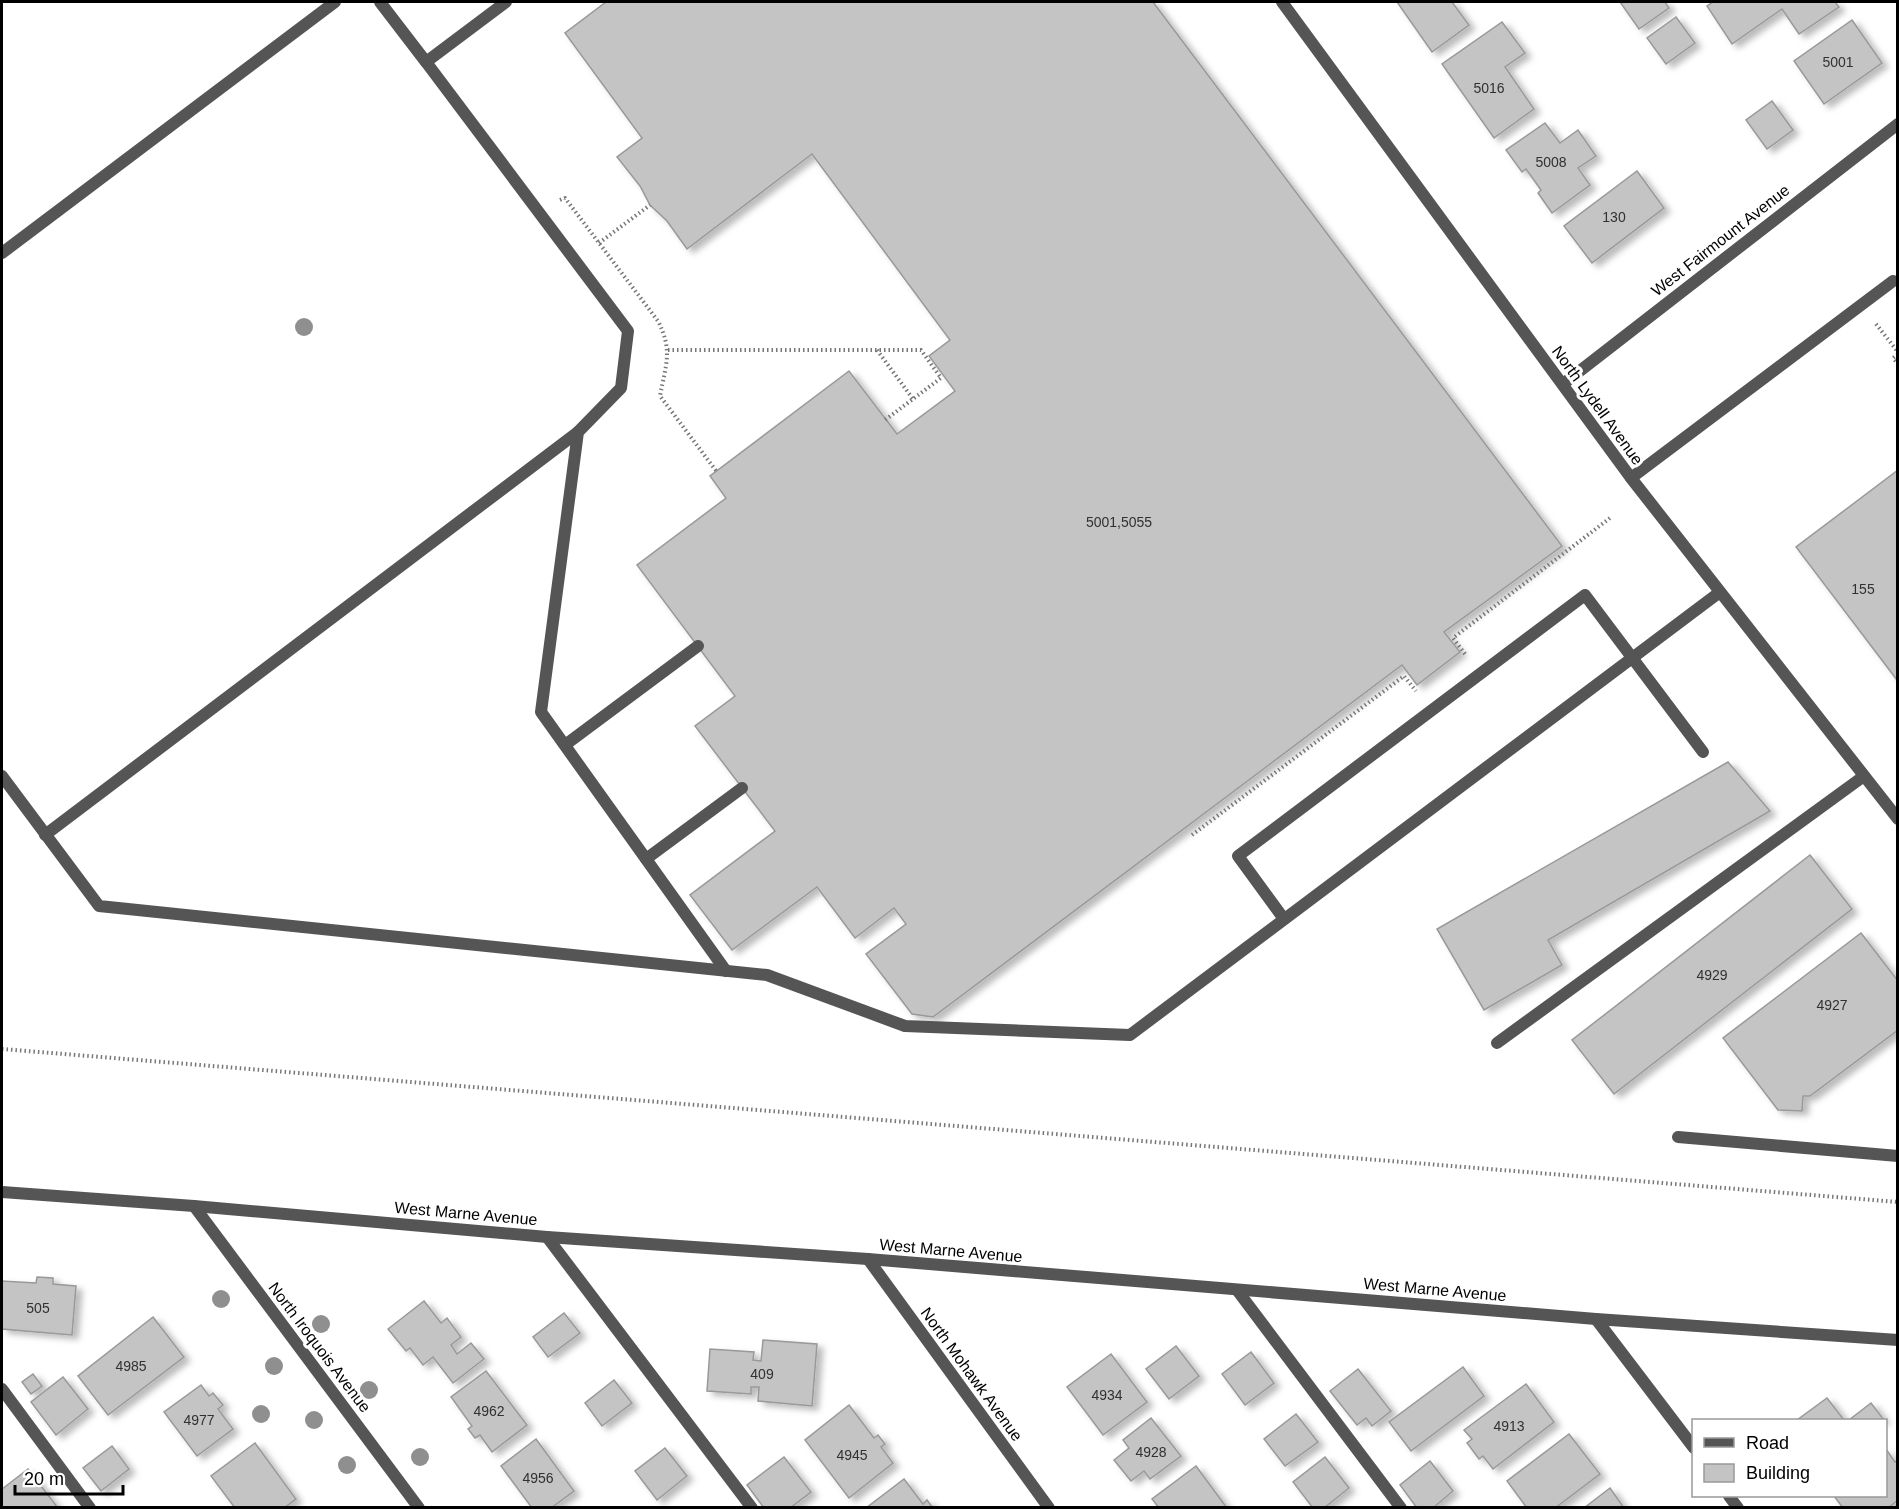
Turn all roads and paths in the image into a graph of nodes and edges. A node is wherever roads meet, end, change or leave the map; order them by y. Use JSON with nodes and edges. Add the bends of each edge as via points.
{"nodes":[{"id":1,"x":335,"y":2,"type":"edge"},
{"id":2,"x":380,"y":2,"type":"edge"},
{"id":3,"x":506,"y":2,"type":"edge"},
{"id":4,"x":1282,"y":2,"type":"edge"},
{"id":5,"x":426,"y":62,"type":"junction"},
{"id":6,"x":1898,"y":124,"type":"edge"},
{"id":7,"x":650,"y":205,"type":"dead end"},
{"id":8,"x":599,"y":243,"type":"dead end"},
{"id":9,"x":2,"y":253,"type":"edge"},
{"id":10,"x":1893,"y":281,"type":"dead end"},
{"id":11,"x":1861,"y":304,"type":"junction"},
{"id":12,"x":669,"y":350,"type":"dead end"},
{"id":13,"x":877,"y":350,"type":"junction"},
{"id":14,"x":1898,"y":353,"type":"edge"},
{"id":15,"x":1898,"y":364,"type":"edge"},
{"id":16,"x":1563,"y":384,"type":"junction"},
{"id":17,"x":913,"y":399,"type":"junction"},
{"id":18,"x":885,"y":420,"type":"dead end"},
{"id":19,"x":578,"y":432,"type":"junction"},
{"id":20,"x":1631,"y":478,"type":"junction"},
{"id":21,"x":1610,"y":518,"type":"dead end"},
{"id":22,"x":1720,"y":592,"type":"junction"},
{"id":23,"x":698,"y":646,"type":"dead end"},
{"id":24,"x":1633,"y":657,"type":"junction"},
{"id":25,"x":1480,"y":674,"type":"junction"},
{"id":26,"x":1432,"y":711,"type":"junction"},
{"id":27,"x":565,"y":745,"type":"junction"},
{"id":28,"x":1703,"y":752,"type":"dead end"},
{"id":29,"x":2,"y":776,"type":"edge"},
{"id":30,"x":1864,"y":776,"type":"junction"},
{"id":31,"x":742,"y":788,"type":"dead end"},
{"id":32,"x":1898,"y":819,"type":"edge"},
{"id":33,"x":45,"y":835,"type":"junction"},
{"id":34,"x":1192,"y":835,"type":"dead end"},
{"id":35,"x":646,"y":859,"type":"junction"},
{"id":36,"x":1284,"y":919,"type":"junction"},
{"id":37,"x":726,"y":971,"type":"junction"},
{"id":38,"x":1497,"y":1043,"type":"dead end"},
{"id":39,"x":2,"y":1049,"type":"edge"},
{"id":40,"x":1678,"y":1137,"type":"dead end"},
{"id":41,"x":1896,"y":1155,"type":"edge"},
{"id":42,"x":2,"y":1192,"type":"edge"},
{"id":43,"x":1898,"y":1202,"type":"edge"},
{"id":44,"x":194,"y":1206,"type":"junction"},
{"id":45,"x":547,"y":1237,"type":"junction"},
{"id":46,"x":868,"y":1259,"type":"junction"},
{"id":47,"x":1237,"y":1290,"type":"junction"},
{"id":48,"x":1596,"y":1319,"type":"junction"},
{"id":49,"x":1898,"y":1340,"type":"edge"},
{"id":50,"x":2,"y":1389,"type":"edge"},
{"id":51,"x":1692,"y":1445,"type":"edge"},
{"id":52,"x":90,"y":1508,"type":"edge"},
{"id":53,"x":419,"y":1508,"type":"edge"},
{"id":54,"x":752,"y":1508,"type":"edge"},
{"id":55,"x":1049,"y":1508,"type":"edge"},
{"id":56,"x":1401,"y":1508,"type":"edge"}],
"edges":[{"from":1,"to":9,"type":"street"},
{"from":2,"to":5,"type":"street"},
{"from":3,"to":5,"type":"street"},
{"from":4,"to":16,"type":"street","name":"North Lydell Avenue"},
{"from":5,"to":19,"type":"street","via":[[628,331],[621,388]]},
{"from":6,"to":16,"type":"street","name":"West Fairmount Avenue"},
{"from":7,"to":8,"type":"path"},
{"from":10,"to":11,"type":"street"},
{"from":11,"to":14,"type":"path"},
{"from":11,"to":20,"type":"street"},
{"from":12,"to":13,"type":"path"},
{"from":13,"to":17,"type":"path"},
{"from":13,"to":17,"type":"path","via":[[921,350],[941,378]]},
{"from":14,"to":15,"type":"path","via":[[1893,358]]},
{"from":16,"to":20,"type":"street","name":"North Lydell Avenue"},
{"from":17,"to":18,"type":"path"},
{"from":19,"to":27,"type":"street","via":[[541,712]]},
{"from":19,"to":33,"type":"street"},
{"from":20,"to":22,"type":"street","name":"North Lydell Avenue"},
{"from":21,"to":25,"type":"path","via":[[1453,638]]},
{"from":22,"to":24,"type":"street"},
{"from":22,"to":30,"type":"street","name":"North Lydell Avenue"},
{"from":23,"to":27,"type":"street"},
{"from":24,"to":25,"type":"street","via":[[1585,595]]},
{"from":24,"to":28,"type":"street"},
{"from":24,"to":36,"type":"street"},
{"from":25,"to":26,"type":"street"},
{"from":26,"to":34,"type":"path","via":[[1404,676]]},
{"from":26,"to":36,"type":"street","via":[[1238,856]]},
{"from":27,"to":35,"type":"street"},
{"from":29,"to":33,"type":"street"},
{"from":30,"to":32,"type":"street","name":"North Lydell Avenue"},
{"from":30,"to":38,"type":"street"},
{"from":31,"to":35,"type":"street"},
{"from":33,"to":37,"type":"street","via":[[99,906]]},
{"from":35,"to":37,"type":"street"},
{"from":36,"to":37,"type":"street","via":[[1130,1035],[905,1026],[767,975]]},
{"from":39,"to":43,"type":"path"},
{"from":40,"to":41,"type":"street"},
{"from":42,"to":44,"type":"street","name":"West Marne Avenue"},
{"from":44,"to":45,"type":"street","name":"West Marne Avenue"},
{"from":44,"to":53,"type":"street","name":"North Iroquois Avenue"},
{"from":45,"to":46,"type":"street","name":"West Marne Avenue"},
{"from":45,"to":54,"type":"street"},
{"from":46,"to":47,"type":"street","name":"West Marne Avenue"},
{"from":46,"to":55,"type":"street","name":"North Mohawk Avenue"},
{"from":47,"to":48,"type":"street","name":"West Marne Avenue"},
{"from":47,"to":56,"type":"street"},
{"from":48,"to":49,"type":"street","name":"West Marne Avenue"},
{"from":48,"to":51,"type":"street"},
{"from":50,"to":52,"type":"street"}]}
